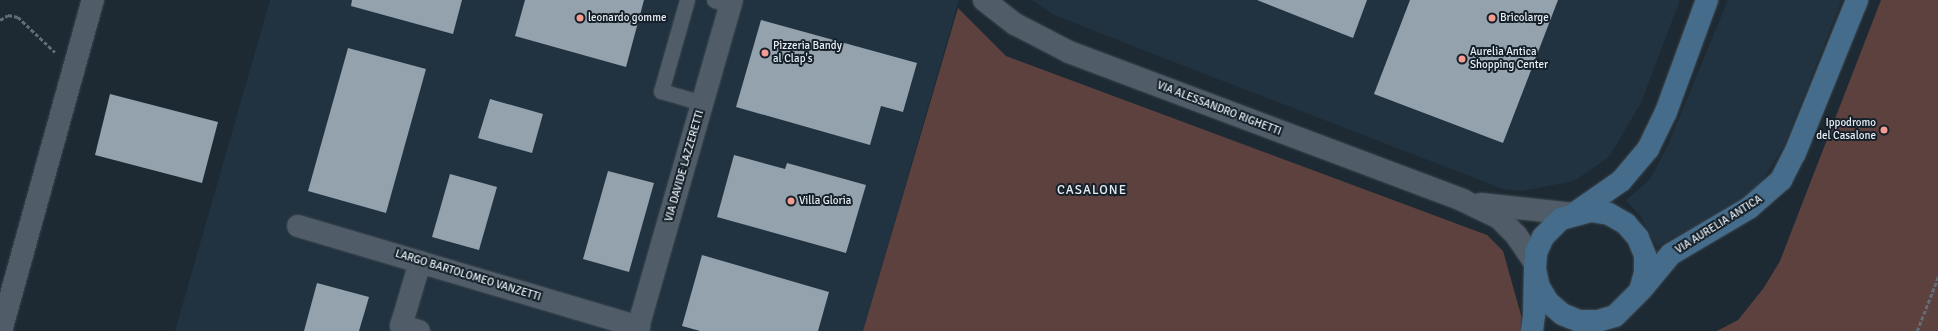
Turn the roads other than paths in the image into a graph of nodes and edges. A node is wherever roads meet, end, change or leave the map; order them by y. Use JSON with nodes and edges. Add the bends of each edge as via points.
{"nodes":[{"id":1,"x":93,"y":0,"type":"edge"},
{"id":2,"x":687,"y":0,"type":"edge"},
{"id":3,"x":984,"y":0,"type":"edge"},
{"id":4,"x":1707,"y":0,"type":"edge"},
{"id":5,"x":1857,"y":0,"type":"edge"},
{"id":6,"x":725,"y":2,"type":"edge"},
{"id":7,"x":702,"y":103,"type":"junction"},
{"id":8,"x":1462,"y":200,"type":"junction"},
{"id":9,"x":1573,"y":214,"type":"junction"},
{"id":10,"x":298,"y":226,"type":"dead end"},
{"id":11,"x":420,"y":262,"type":"junction"},
{"id":12,"x":1535,"y":266,"type":"junction"},
{"id":13,"x":1640,"y":291,"type":"junction"},
{"id":14,"x":1615,"y":316,"type":"junction"},
{"id":15,"x":638,"y":329,"type":"edge"},
{"id":16,"x":1,"y":331,"type":"edge"},
{"id":17,"x":419,"y":331,"type":"edge"},
{"id":18,"x":1532,"y":331,"type":"edge"},
{"id":19,"x":1590,"y":331,"type":"edge"}],
"edges":[{"from":1,"to":16,"type":"street"},
{"from":2,"to":7,"type":"lane","via":[[661,91]]},
{"from":3,"to":8,"type":"street","name":"VIA ALESSANDRO RIGHETTI","via":[[1015,24],[1069,52]]},
{"from":4,"to":9,"type":"street","name":"VIA AURELIA ANTICA","via":[[1663,118],[1648,149],[1621,181]]},
{"from":5,"to":13,"type":"street","name":"VIA AURELIA ANTICA","via":[[1795,153],[1781,180],[1749,208],[1671,254]]},
{"from":6,"to":7,"type":"street","name":"VIA DAVIDE LAZZERETTI"},
{"from":7,"to":15,"type":"street","name":"VIA DAVIDE LAZZERETTI"},
{"from":8,"to":9,"type":"street","via":[[1503,208]]},
{"from":8,"to":12,"type":"street","via":[[1499,218],[1516,234]]},
{"from":9,"to":12,"type":"street","name":"VIA AURELIA ANTICA","via":[[1561,219],[1543,237]]},
{"from":9,"to":13,"type":"street","name":"VIA AURELIA ANTICA","via":[[1591,211],[1610,214],[1626,224],[1638,238],[1645,267]]},
{"from":10,"to":11,"type":"street","name":"LARGO BARTOLOMEO VANZETTI"},
{"from":11,"to":15,"type":"street","name":"LARGO BARTOLOMEO VANZETTI"},
{"from":11,"to":17,"type":"street","via":[[401,326]]},
{"from":12,"to":14,"type":"street","name":"VIA AURELIA ANTICA","via":[[1538,287],[1548,302],[1562,314],[1585,321]]},
{"from":12,"to":18,"type":"street","name":"VIA AURELIA ANTICA"},
{"from":13,"to":14,"type":"street","name":"VIA AURELIA ANTICA","via":[[1630,306]]},
{"from":14,"to":19,"type":"street","name":"VIA AURELIA ANTICA"}]}
